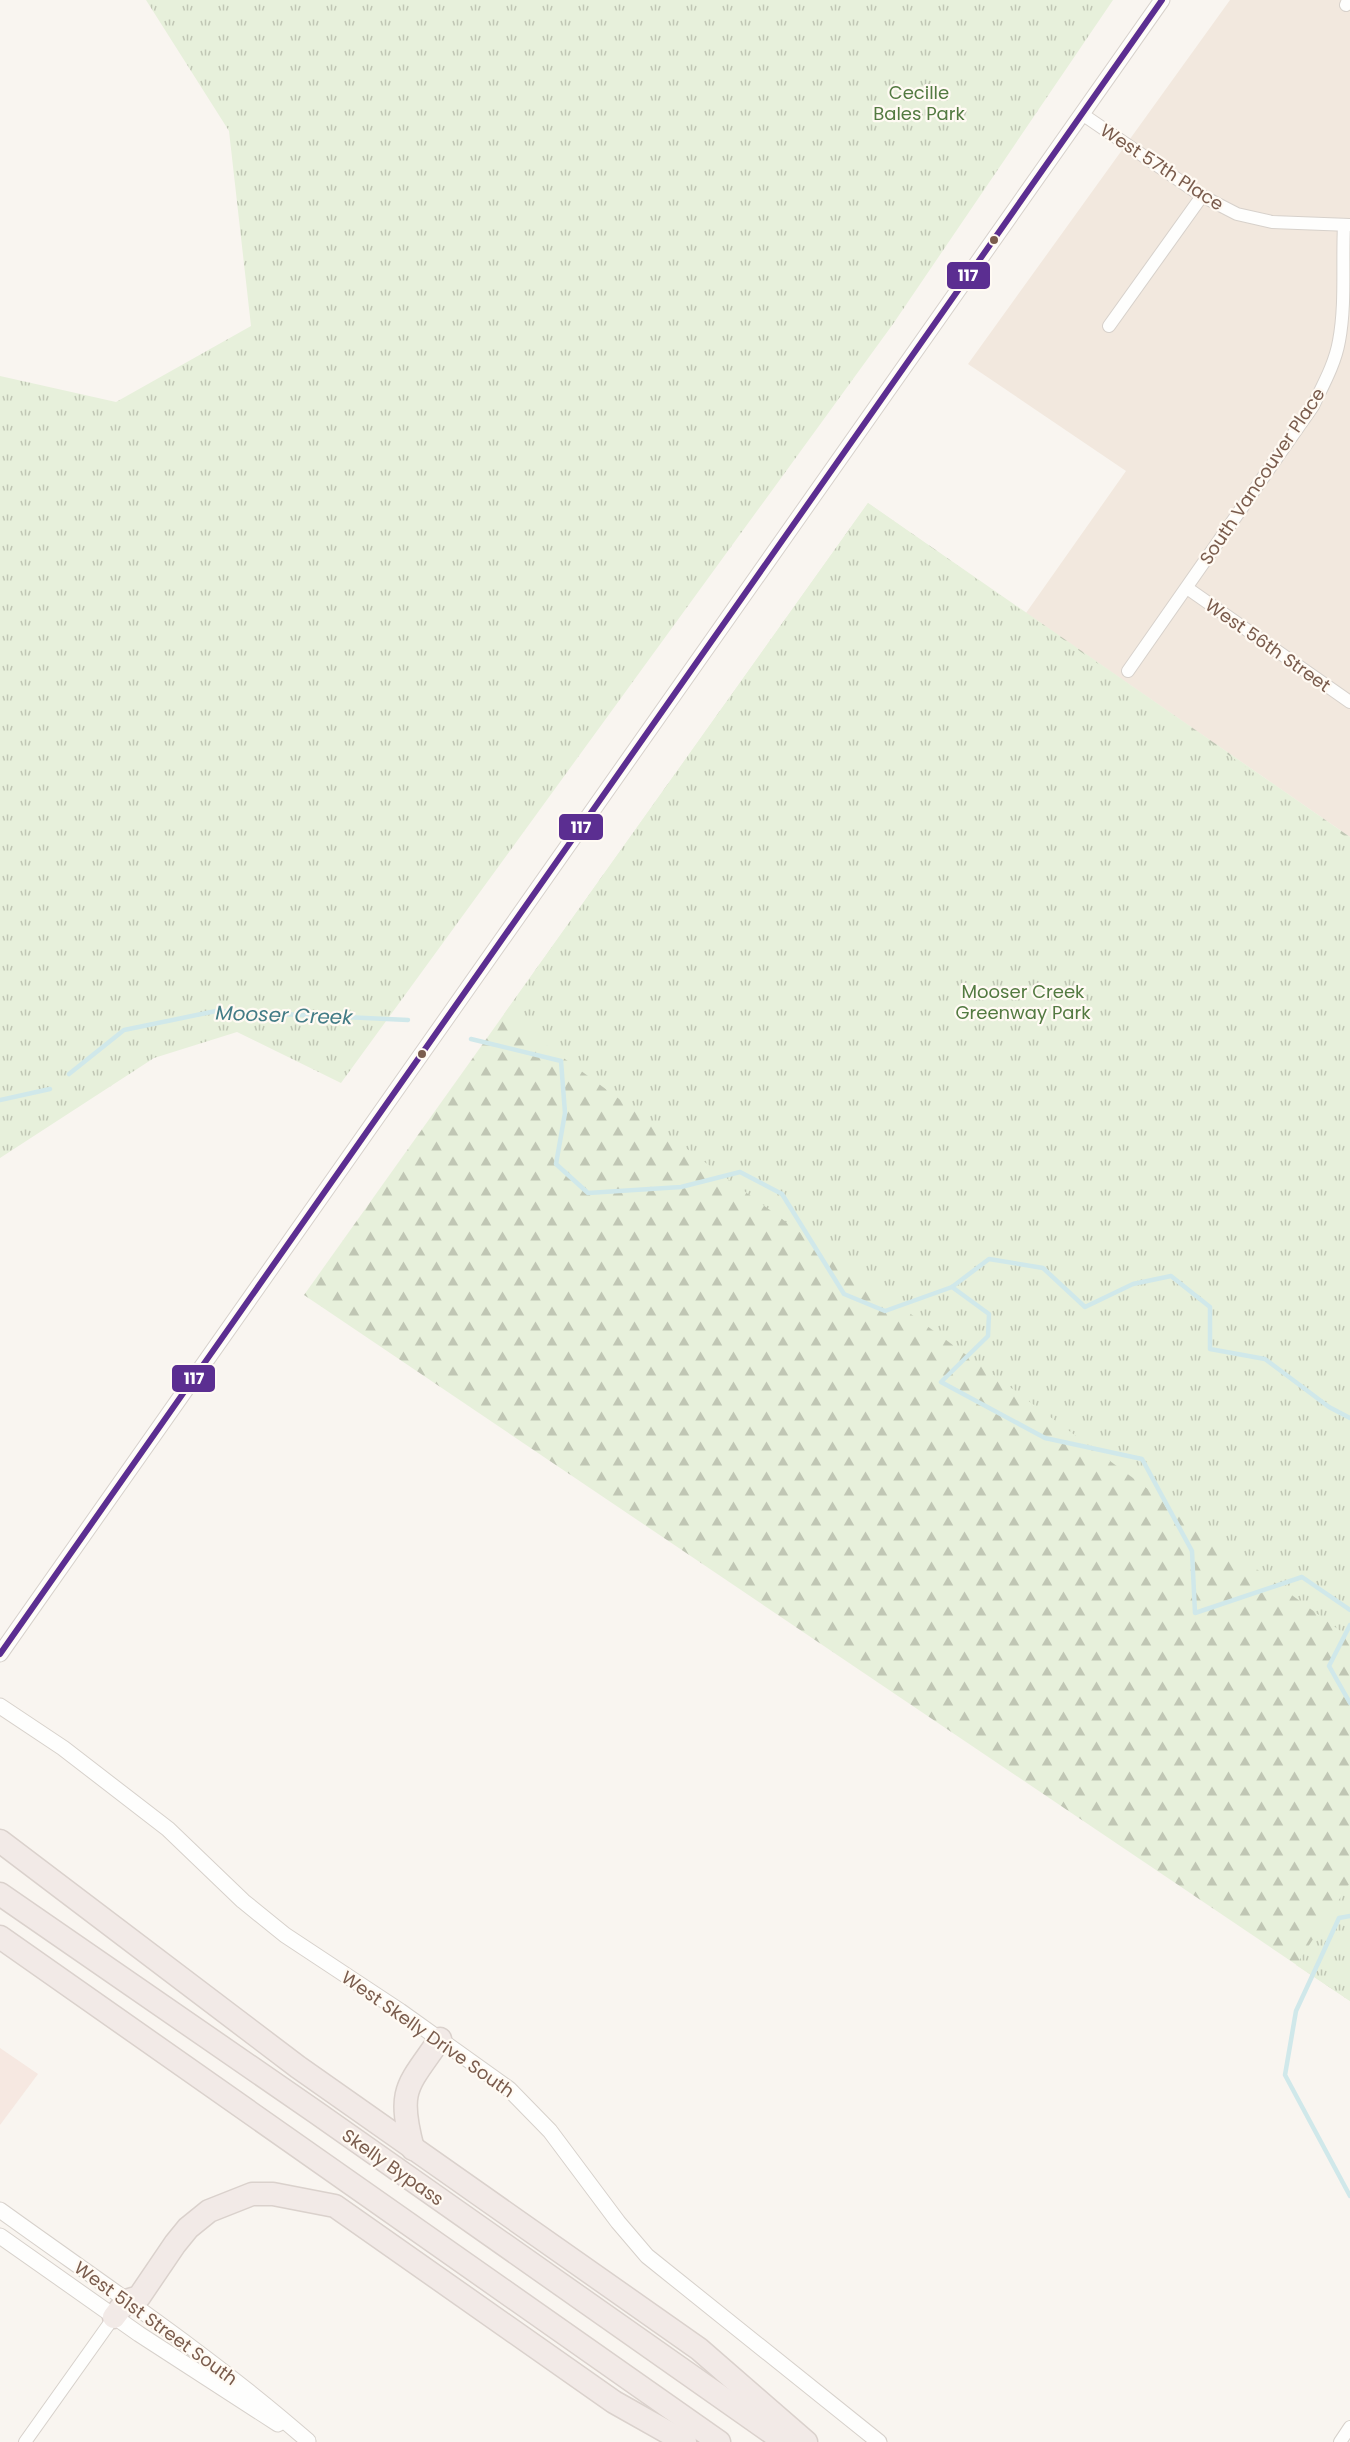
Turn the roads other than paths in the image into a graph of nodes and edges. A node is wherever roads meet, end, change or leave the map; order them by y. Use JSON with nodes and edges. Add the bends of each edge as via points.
{"nodes":[{"id":1,"x":1162,"y":0,"type":"edge"},
{"id":2,"x":1082,"y":114,"type":"junction"},
{"id":3,"x":1202,"y":196,"type":"junction"},
{"id":4,"x":1347,"y":225,"type":"edge"},
{"id":5,"x":1109,"y":327,"type":"dead end"},
{"id":6,"x":1187,"y":588,"type":"junction"},
{"id":7,"x":1128,"y":671,"type":"dead end"},
{"id":8,"x":1350,"y":702,"type":"edge"},
{"id":9,"x":0,"y":1654,"type":"edge"},
{"id":10,"x":0,"y":1706,"type":"edge"},
{"id":11,"x":0,"y":1840,"type":"edge"},
{"id":12,"x":0,"y":1894,"type":"edge"},
{"id":13,"x":0,"y":1937,"type":"edge"},
{"id":14,"x":440,"y":2039,"type":"junction"},
{"id":15,"x":413,"y":2149,"type":"junction"},
{"id":16,"x":0,"y":2210,"type":"edge"},
{"id":17,"x":0,"y":2236,"type":"edge"},
{"id":18,"x":120,"y":2309,"type":"junction"},
{"id":19,"x":1350,"y":2427,"type":"edge"},
{"id":20,"x":309,"y":2441,"type":"edge"},
{"id":21,"x":25,"y":2442,"type":"edge"},
{"id":22,"x":685,"y":2442,"type":"edge"},
{"id":23,"x":718,"y":2442,"type":"edge"},
{"id":24,"x":785,"y":2442,"type":"edge"},
{"id":25,"x":806,"y":2442,"type":"edge"},
{"id":26,"x":879,"y":2442,"type":"edge"},
{"id":27,"x":1340,"y":2442,"type":"edge"}],
"edges":[{"from":1,"to":2,"type":"street"},
{"from":2,"to":3,"type":"street","name":"West 57th Place"},
{"from":2,"to":9,"type":"street"},
{"from":3,"to":4,"type":"street","name":"West 57th Place","via":[[1255,220]]},
{"from":3,"to":5,"type":"street"},
{"from":4,"to":6,"type":"street","name":"South Vancouver Place","via":[[1339,342],[1328,377],[1313,406]]},
{"from":6,"to":7,"type":"street","name":"South Vancouver Place"},
{"from":6,"to":8,"type":"street","name":"West 56th Street"},
{"from":10,"to":14,"type":"street","name":"West Skelly Drive South","via":[[63,1748],[168,1829],[243,1901],[285,1935]]},
{"from":11,"to":15,"type":"highway","via":[[298,2067]]},
{"from":12,"to":24,"type":"highway","name":"Skelly Bypass"},
{"from":13,"to":23,"type":"highway"},
{"from":14,"to":15,"type":"highway","via":[[409,2084],[405,2098],[406,2124]]},
{"from":14,"to":26,"type":"street","name":"West Skelly Drive South","via":[[520,2099],[549,2130],[647,2256]]},
{"from":15,"to":25,"type":"highway","via":[[699,2349]]},
{"from":16,"to":18,"type":"street","name":"West 51st Street South"},
{"from":17,"to":18,"type":"street","name":"West 51st Street South"},
{"from":18,"to":20,"type":"street","name":"West 51st Street South","via":[[259,2413]]},
{"from":18,"to":21,"type":"street"},
{"from":18,"to":22,"type":"highway","via":[[139,2297],[175,2244],[208,2211],[252,2194],[273,2194],[335,2206],[614,2402]]},
{"from":19,"to":27,"type":"street"}]}
